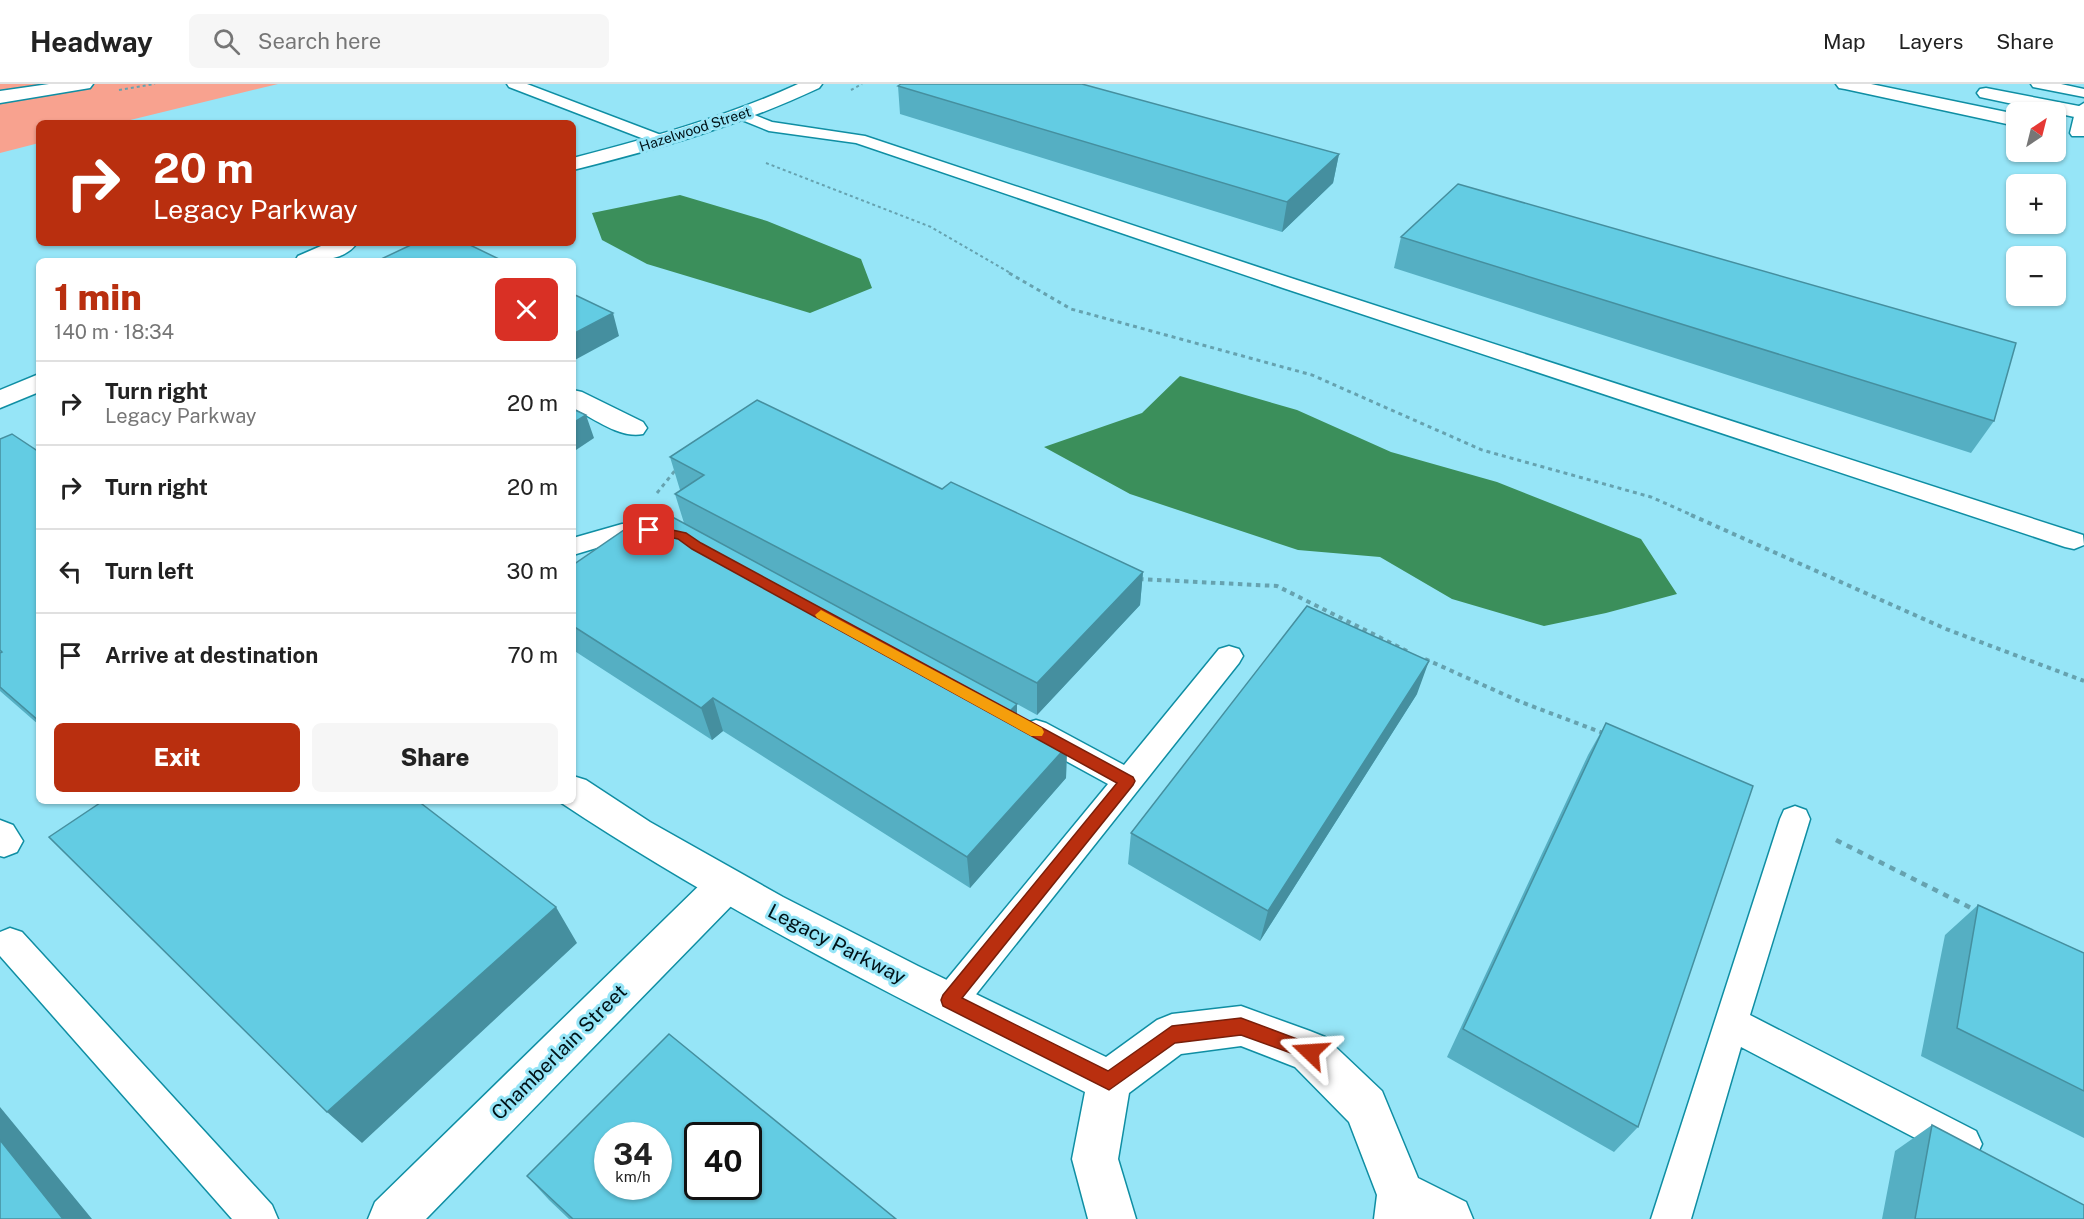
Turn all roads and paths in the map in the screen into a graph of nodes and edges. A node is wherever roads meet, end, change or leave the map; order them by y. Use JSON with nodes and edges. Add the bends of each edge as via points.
{"nodes":[{"id":1,"x":84,"y":84,"type":"edge"},
{"id":2,"x":514,"y":84,"type":"edge"},
{"id":3,"x":813,"y":84,"type":"edge"},
{"id":4,"x":862,"y":84,"type":"edge"},
{"id":5,"x":1845,"y":84,"type":"edge"},
{"id":6,"x":2042,"y":84,"type":"edge"},
{"id":7,"x":1964,"y":88,"type":"dead end"},
{"id":8,"x":2084,"y":93,"type":"edge"},
{"id":9,"x":843,"y":94,"type":"dead end"},
{"id":10,"x":0,"y":97,"type":"edge"},
{"id":11,"x":2084,"y":108,"type":"edge"},
{"id":12,"x":2084,"y":113,"type":"edge"},
{"id":13,"x":742,"y":115,"type":"junction"},
{"id":14,"x":2006,"y":118,"type":"edge"},
{"id":15,"x":2066,"y":131,"type":"edge"},
{"id":16,"x":2081,"y":134,"type":"edge"},
{"id":17,"x":663,"y":141,"type":"junction"},
{"id":18,"x":757,"y":159,"type":"dead end"},
{"id":19,"x":576,"y":163,"type":"edge"},
{"id":20,"x":339,"y":246,"type":"edge"},
{"id":21,"x":313,"y":258,"type":"edge"},
{"id":22,"x":36,"y":383,"type":"edge"},
{"id":23,"x":0,"y":400,"type":"edge"},
{"id":24,"x":576,"y":400,"type":"edge"},
{"id":25,"x":633,"y":428,"type":"dead end"},
{"id":26,"x":679,"y":467,"type":"edge"},
{"id":27,"x":636,"y":530,"type":"junction"},
{"id":28,"x":682,"y":536,"type":"edge"},
{"id":29,"x":2074,"y":541,"type":"dead end"},
{"id":30,"x":576,"y":546,"type":"edge"},
{"id":31,"x":1128,"y":579,"type":"edge"},
{"id":32,"x":1413,"y":654,"type":"edge"},
{"id":33,"x":1229,"y":656,"type":"dead end"},
{"id":34,"x":1424,"y":659,"type":"edge"},
{"id":35,"x":2084,"y":681,"type":"edge"},
{"id":36,"x":1012,"y":718,"type":"edge"},
{"id":37,"x":1606,"y":734,"type":"edge"},
{"id":38,"x":1128,"y":781,"type":"junction"},
{"id":39,"x":576,"y":793,"type":"edge"},
{"id":40,"x":1795,"y":819,"type":"joint"},
{"id":41,"x":725,"y":886,"type":"junction"},
{"id":42,"x":1981,"y":914,"type":"edge"},
{"id":43,"x":10,"y":943,"type":"dead end"},
{"id":44,"x":950,"y":1000,"type":"junction"},
{"id":45,"x":1730,"y":1023,"type":"junction"},
{"id":46,"x":1109,"y":1081,"type":"junction"},
{"id":47,"x":1990,"y":1158,"type":"edge"},
{"id":48,"x":1399,"y":1207,"type":"edge"},
{"id":49,"x":258,"y":1219,"type":"edge"},
{"id":50,"x":392,"y":1219,"type":"edge"},
{"id":51,"x":1112,"y":1219,"type":"edge"},
{"id":52,"x":1449,"y":1219,"type":"edge"},
{"id":53,"x":1671,"y":1219,"type":"edge"}],
"edges":[{"from":1,"to":10,"type":"street"},
{"from":2,"to":17,"type":"lane"},
{"from":3,"to":13,"type":"street","name":"Hazelwood Street"},
{"from":4,"to":9,"type":"path"},
{"from":5,"to":14,"type":"street"},
{"from":6,"to":8,"type":"lane"},
{"from":7,"to":12,"type":"street"},
{"from":11,"to":12,"type":"lane"},
{"from":12,"to":16,"type":"lane"},
{"from":13,"to":17,"type":"street","name":"Hazelwood Street"},
{"from":13,"to":29,"type":"lane","via":[[769,126],[859,139]]},
{"from":15,"to":16,"type":"street"},
{"from":17,"to":19,"type":"street","name":"Hazelwood Street"},
{"from":18,"to":35,"type":"path","via":[[931,227],[1071,309],[1312,375],[1482,450],[1651,497],[1946,629]]},
{"from":20,"to":21,"type":"street"},
{"from":22,"to":23,"type":"street"},
{"from":24,"to":25,"type":"street"},
{"from":26,"to":27,"type":"path","via":[[656,494]]},
{"from":27,"to":28,"type":"lane"},
{"from":27,"to":30,"type":"lane"},
{"from":31,"to":32,"type":"path","via":[[1277,586]]},
{"from":33,"to":38,"type":"lane"},
{"from":34,"to":37,"type":"path"},
{"from":36,"to":38,"type":"lane"},
{"from":38,"to":44,"type":"lane"},
{"from":39,"to":41,"type":"street","name":"Legacy Parkway"},
{"from":40,"to":42,"type":"path"},
{"from":40,"to":45,"type":"lane"},
{"from":41,"to":44,"type":"street","name":"Legacy Parkway"},
{"from":41,"to":50,"type":"street","name":"Chamberlain Street"},
{"from":43,"to":49,"type":"lane"},
{"from":44,"to":46,"type":"street","name":"Legacy Parkway"},
{"from":45,"to":47,"type":"lane"},
{"from":45,"to":53,"type":"lane"},
{"from":46,"to":48,"type":"street","via":[[1172,1035],[1241,1026],[1310,1052],[1366,1107]]},
{"from":46,"to":51,"type":"street","via":[[1095,1159]]},
{"from":48,"to":52,"type":"street"}]}
